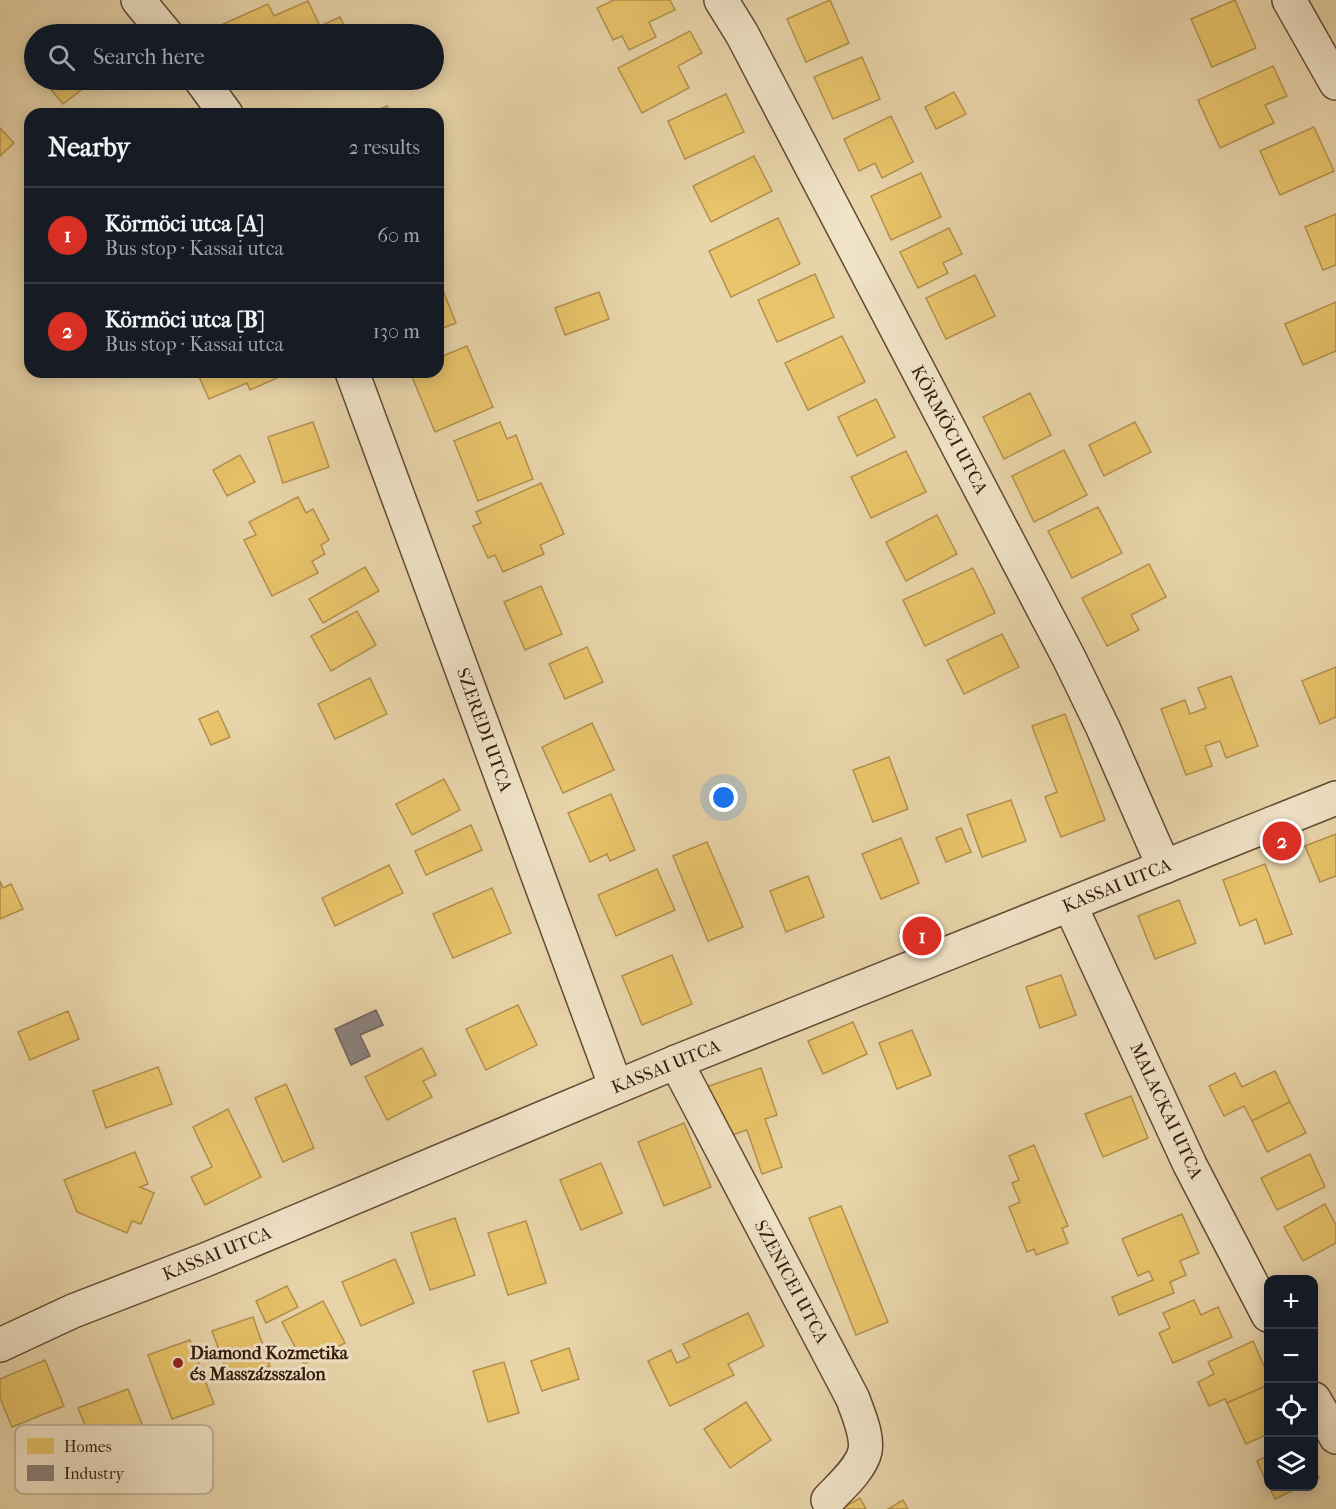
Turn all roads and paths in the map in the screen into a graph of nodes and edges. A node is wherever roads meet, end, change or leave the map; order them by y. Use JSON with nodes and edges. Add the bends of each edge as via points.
{"nodes":[{"id":1,"x":138,"y":0,"type":"edge"},
{"id":2,"x":721,"y":0,"type":"edge"},
{"id":3,"x":1289,"y":0,"type":"edge"},
{"id":4,"x":158,"y":24,"type":"edge"},
{"id":5,"x":1336,"y":83,"type":"edge"},
{"id":6,"x":208,"y":90,"type":"edge"},
{"id":7,"x":222,"y":108,"type":"edge"},
{"id":8,"x":354,"y":378,"type":"edge"},
{"id":9,"x":1336,"y":798,"type":"edge"},
{"id":10,"x":1164,"y":867,"type":"junction"},
{"id":11,"x":1070,"y":905,"type":"junction"},
{"id":12,"x":676,"y":1062,"type":"junction"},
{"id":13,"x":616,"y":1087,"type":"junction"},
{"id":14,"x":1264,"y":1306,"type":"edge"},
{"id":15,"x":0,"y":1346,"type":"edge"},
{"id":16,"x":1318,"y":1406,"type":"edge"},
{"id":17,"x":1336,"y":1437,"type":"edge"},
{"id":18,"x":828,"y":1500,"type":"dead end"}],
"edges":[{"from":1,"to":4,"type":"street"},
{"from":2,"to":10,"type":"street","name":"KÖRMÖCI UTCA","via":[[1068,657]]},
{"from":3,"to":5,"type":"street"},
{"from":6,"to":7,"type":"street"},
{"from":8,"to":13,"type":"street","name":"SZEREDI UTCA"},
{"from":9,"to":10,"type":"street","name":"KASSAI UTCA"},
{"from":10,"to":11,"type":"street","name":"KASSAI UTCA"},
{"from":11,"to":12,"type":"street","name":"KASSAI UTCA"},
{"from":11,"to":14,"type":"street","name":"MALACKAI UTCA","via":[[1190,1165]]},
{"from":12,"to":13,"type":"street","name":"KASSAI UTCA"},
{"from":12,"to":18,"type":"street","name":"SZENICEI UTCA","via":[[853,1400],[865,1451],[854,1472]]},
{"from":13,"to":15,"type":"street","name":"KASSAI UTCA","via":[[205,1260],[73,1311]]},
{"from":16,"to":17,"type":"street"}]}
